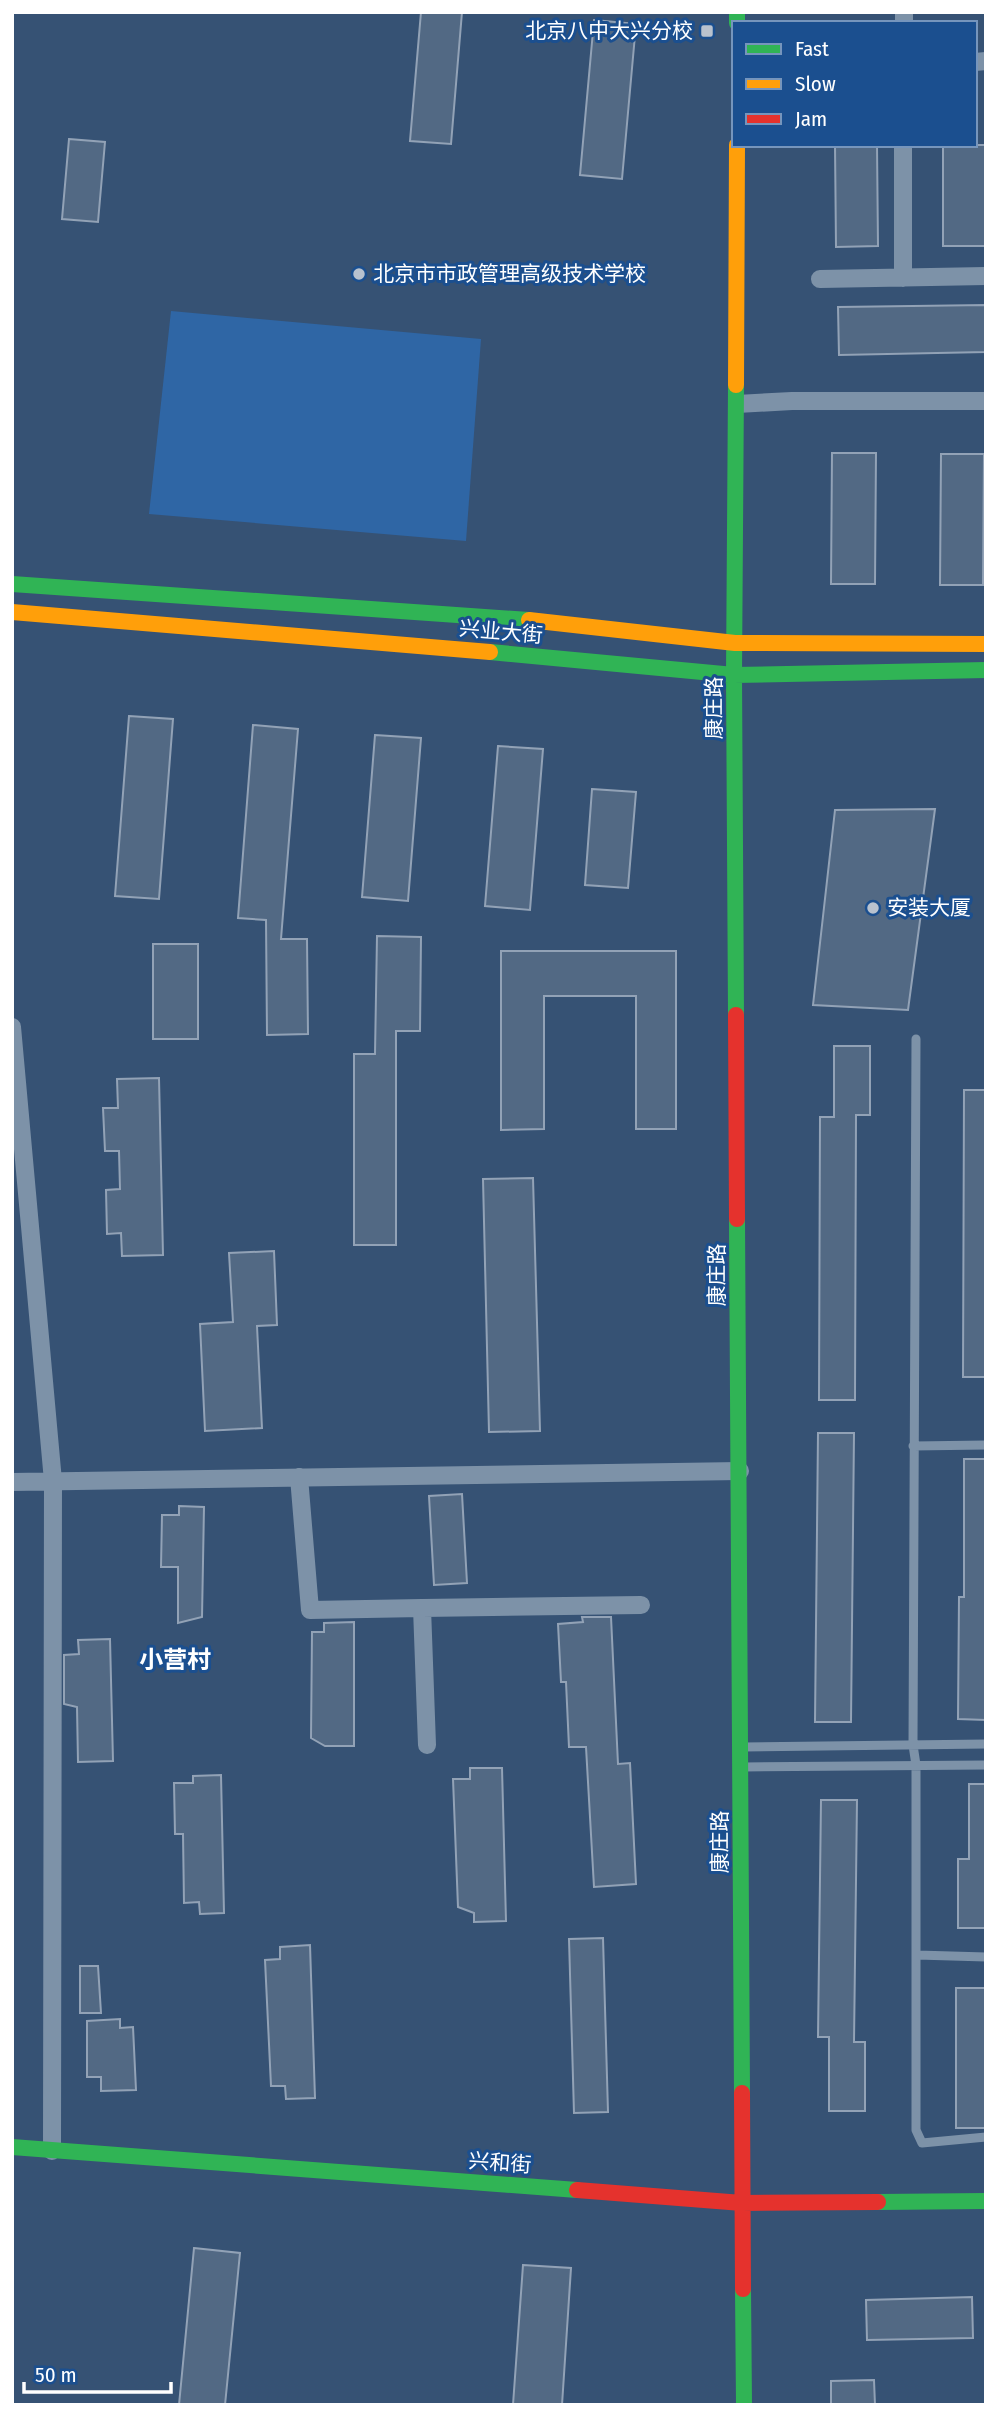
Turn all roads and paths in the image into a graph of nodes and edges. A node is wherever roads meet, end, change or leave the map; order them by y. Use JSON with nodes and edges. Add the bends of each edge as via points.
{"nodes":[{"id":1,"x":737,"y":147,"type":"edge"},
{"id":2,"x":904,"y":147,"type":"edge"},
{"id":3,"x":986,"y":276,"type":"edge"},
{"id":4,"x":903,"y":278,"type":"junction"},
{"id":5,"x":820,"y":279,"type":"dead end"},
{"id":6,"x":986,"y":401,"type":"edge"},
{"id":7,"x":737,"y":404,"type":"junction"},
{"id":8,"x":12,"y":584,"type":"edge"},
{"id":9,"x":12,"y":612,"type":"edge"},
{"id":10,"x":734,"y":643,"type":"junction"},
{"id":11,"x":986,"y":644,"type":"edge"},
{"id":12,"x":986,"y":670,"type":"edge"},
{"id":13,"x":734,"y":675,"type":"junction"},
{"id":14,"x":12,"y":1027,"type":"edge"},
{"id":15,"x":916,"y":1039,"type":"dead end"},
{"id":16,"x":986,"y":1445,"type":"edge"},
{"id":17,"x":913,"y":1446,"type":"junction"},
{"id":18,"x":740,"y":1471,"type":"junction"},
{"id":19,"x":299,"y":1477,"type":"junction"},
{"id":20,"x":53,"y":1481,"type":"junction"},
{"id":21,"x":12,"y":1482,"type":"edge"},
{"id":22,"x":641,"y":1605,"type":"dead end"},
{"id":23,"x":422,"y":1608,"type":"junction"},
{"id":24,"x":986,"y":1744,"type":"edge"},
{"id":25,"x":427,"y":1745,"type":"dead end"},
{"id":26,"x":913,"y":1745,"type":"junction"},
{"id":27,"x":951,"y":1745,"type":"junction"},
{"id":28,"x":740,"y":1747,"type":"junction"},
{"id":29,"x":916,"y":1765,"type":"junction"},
{"id":30,"x":950,"y":1765,"type":"junction"},
{"id":31,"x":986,"y":1765,"type":"edge"},
{"id":32,"x":740,"y":1767,"type":"junction"},
{"id":33,"x":917,"y":1955,"type":"junction"},
{"id":34,"x":986,"y":1957,"type":"edge"},
{"id":35,"x":986,"y":2137,"type":"edge"},
{"id":36,"x":12,"y":2147,"type":"edge"},
{"id":37,"x":52,"y":2151,"type":"junction"},
{"id":38,"x":986,"y":2201,"type":"edge"},
{"id":39,"x":742,"y":2203,"type":"junction"},
{"id":40,"x":744,"y":2405,"type":"edge"}],
"edges":[{"from":1,"to":7,"type":"street","name":"康庄路"},
{"from":2,"to":4,"type":"street"},
{"from":3,"to":4,"type":"street"},
{"from":4,"to":5,"type":"street"},
{"from":6,"to":7,"type":"street"},
{"from":7,"to":10,"type":"street","name":"康庄路"},
{"from":8,"to":10,"type":"street","name":"兴业大街","via":[[525,620]]},
{"from":9,"to":13,"type":"street","name":"兴业大街"},
{"from":10,"to":11,"type":"street","name":"兴业大街"},
{"from":10,"to":13,"type":"street","name":"康庄路"},
{"from":12,"to":13,"type":"street","name":"兴业大街"},
{"from":13,"to":18,"type":"street","name":"康庄路"},
{"from":14,"to":20,"type":"street"},
{"from":15,"to":17,"type":"lane"},
{"from":16,"to":17,"type":"lane"},
{"from":17,"to":26,"type":"lane"},
{"from":18,"to":19,"type":"street"},
{"from":18,"to":28,"type":"street","name":"康庄路"},
{"from":19,"to":20,"type":"street"},
{"from":19,"to":23,"type":"street","via":[[310,1610]]},
{"from":20,"to":21,"type":"street"},
{"from":20,"to":37,"type":"street"},
{"from":22,"to":23,"type":"street"},
{"from":23,"to":25,"type":"street"},
{"from":24,"to":27,"type":"lane"},
{"from":26,"to":27,"type":"lane"},
{"from":26,"to":28,"type":"lane"},
{"from":26,"to":29,"type":"lane"},
{"from":27,"to":30,"type":"lane","via":[[943,1751]]},
{"from":28,"to":32,"type":"street","name":"康庄路"},
{"from":29,"to":30,"type":"lane"},
{"from":29,"to":32,"type":"lane"},
{"from":29,"to":33,"type":"lane"},
{"from":30,"to":31,"type":"lane"},
{"from":32,"to":39,"type":"street","name":"康庄路"},
{"from":33,"to":34,"type":"lane"},
{"from":33,"to":35,"type":"lane","via":[[916,2130],[922,2143]]},
{"from":36,"to":37,"type":"street","name":"兴和街"},
{"from":37,"to":39,"type":"street","name":"兴和街"},
{"from":38,"to":39,"type":"street","name":"兴和街"},
{"from":39,"to":40,"type":"street","name":"康庄路"}]}
